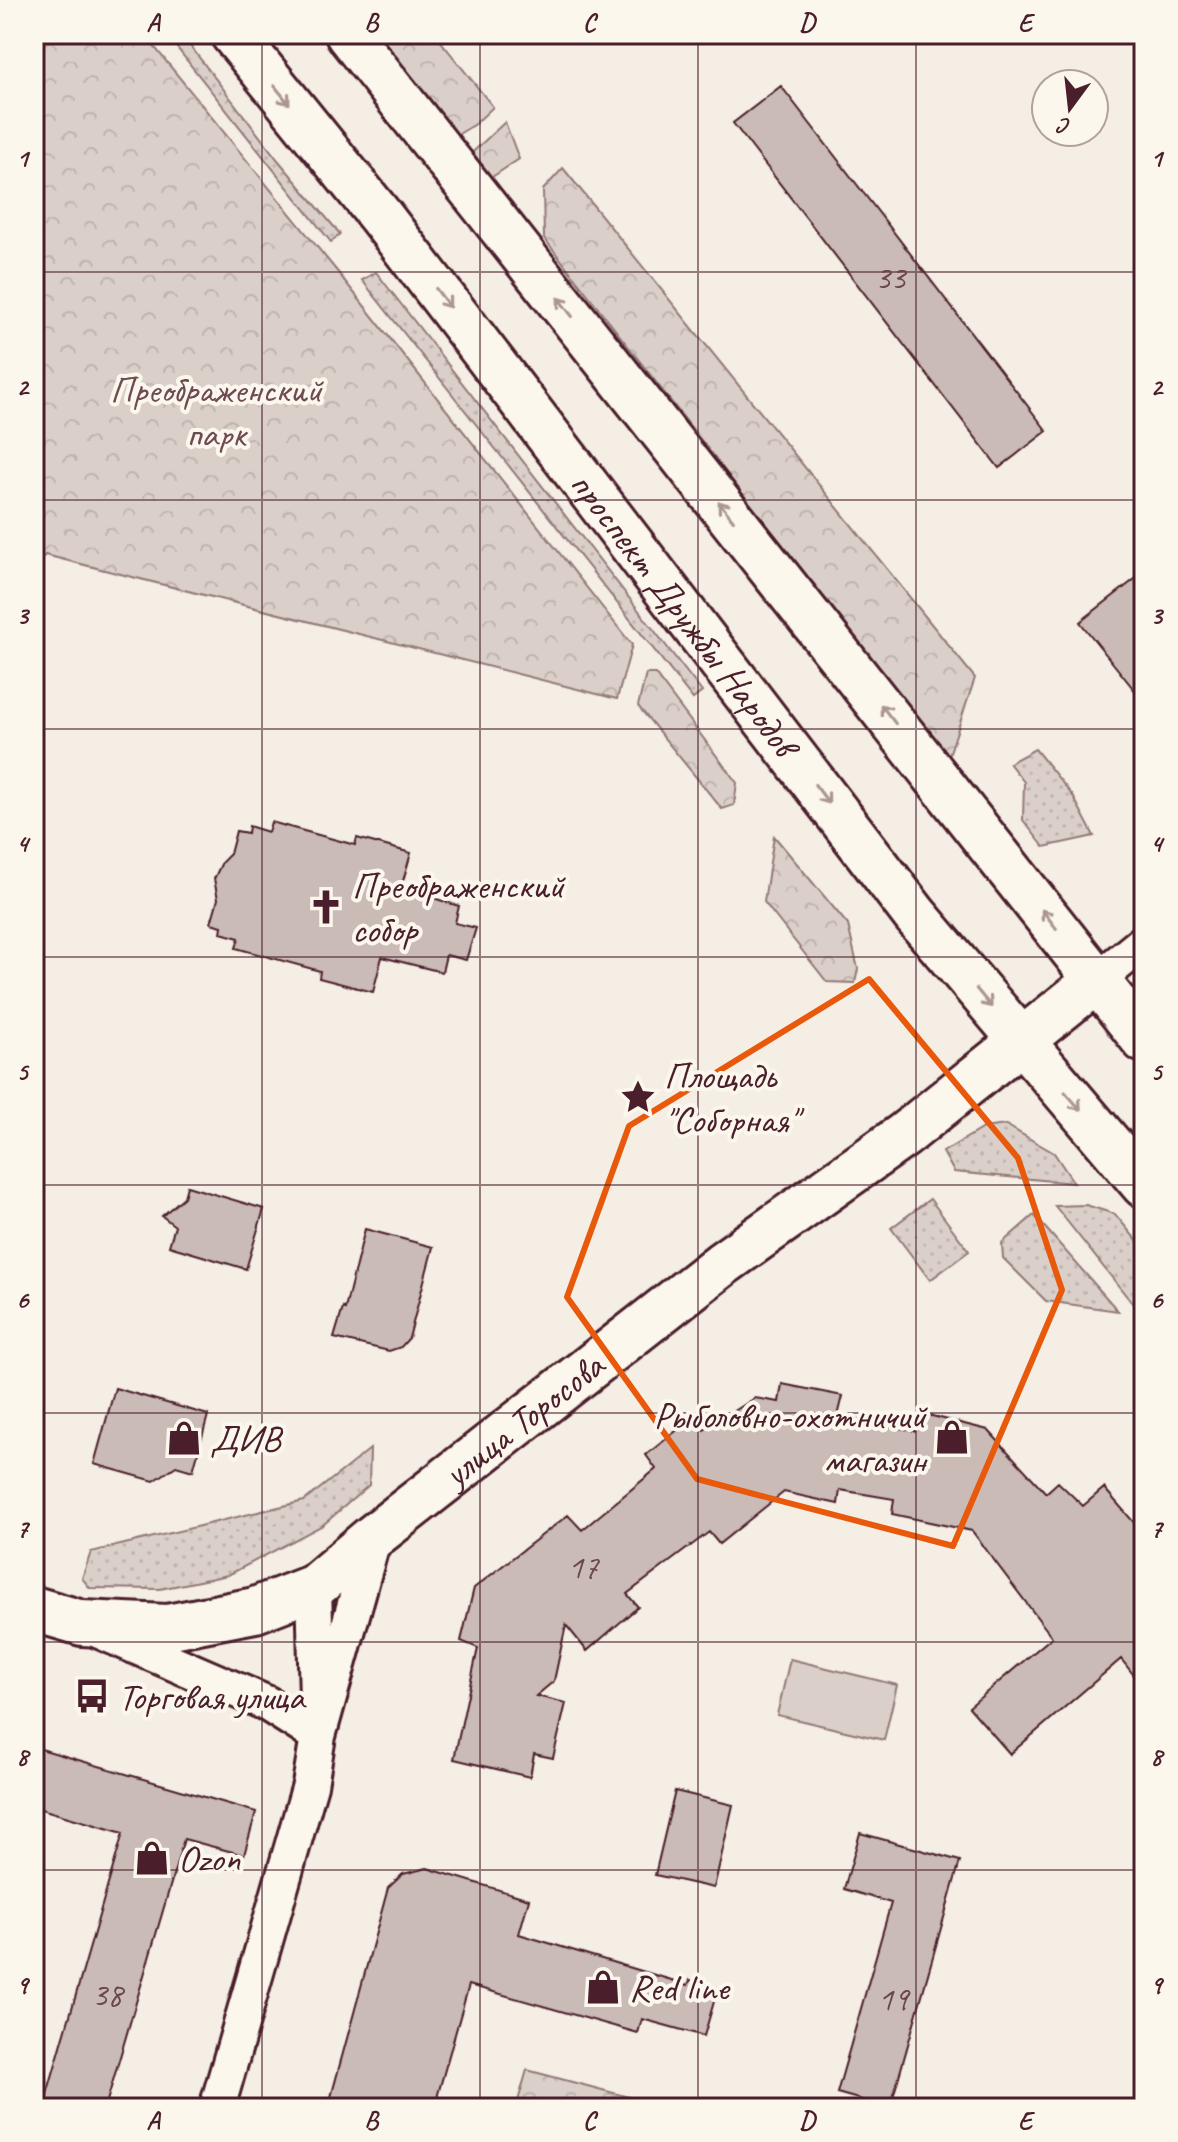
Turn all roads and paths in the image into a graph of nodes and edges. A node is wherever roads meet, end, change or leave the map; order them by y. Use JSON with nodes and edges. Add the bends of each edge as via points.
{"nodes":[{"id":1,"x":233,"y":34,"type":"edge"},
{"id":2,"x":348,"y":34,"type":"edge"},
{"id":3,"x":1144,"y":942,"type":"edge"},
{"id":4,"x":1096,"y":981,"type":"junction"},
{"id":5,"x":1144,"y":1040,"type":"edge"},
{"id":6,"x":1021,"y":1042,"type":"junction"},
{"id":7,"x":1144,"y":1185,"type":"edge"},
{"id":8,"x":374,"y":1536,"type":"junction"},
{"id":9,"x":314,"y":1587,"type":"junction"},
{"id":10,"x":34,"y":1609,"type":"edge"},
{"id":11,"x":82,"y":1623,"type":"junction"},
{"id":12,"x":345,"y":1637,"type":"junction"},
{"id":13,"x":318,"y":1736,"type":"junction"},
{"id":14,"x":217,"y":2108,"type":"edge"}],
"edges":[{"from":1,"to":6,"type":"main road","name":"проспект Дружбы Народов","one_way":true,"via":[[381,217],[915,915]]},
{"from":4,"to":2,"type":"main road","one_way":true},
{"from":3,"to":4,"type":"street","name":"улица Торосова"},
{"from":4,"to":5,"type":"main road"},
{"from":4,"to":6,"type":"main road","name":"улица Торосова"},
{"from":6,"to":7,"type":"main road","name":"проспект Дружбы Народов","one_way":true},
{"from":6,"to":8,"type":"main road","name":"улица Торосова","via":[[904,1135],[722,1264]]},
{"from":8,"to":9,"type":"main road"},
{"from":8,"to":12,"type":"street"},
{"from":9,"to":11,"type":"main road","via":[[255,1610],[167,1627]]},
{"from":9,"to":12,"type":"street","via":[[333,1605]]},
{"from":9,"to":13,"type":"street"},
{"from":10,"to":11,"type":"main road"},
{"from":11,"to":13,"type":"street","via":[[266,1703]]},
{"from":12,"to":13,"type":"street"},
{"from":13,"to":14,"type":"street","via":[[310,1785]]}]}
